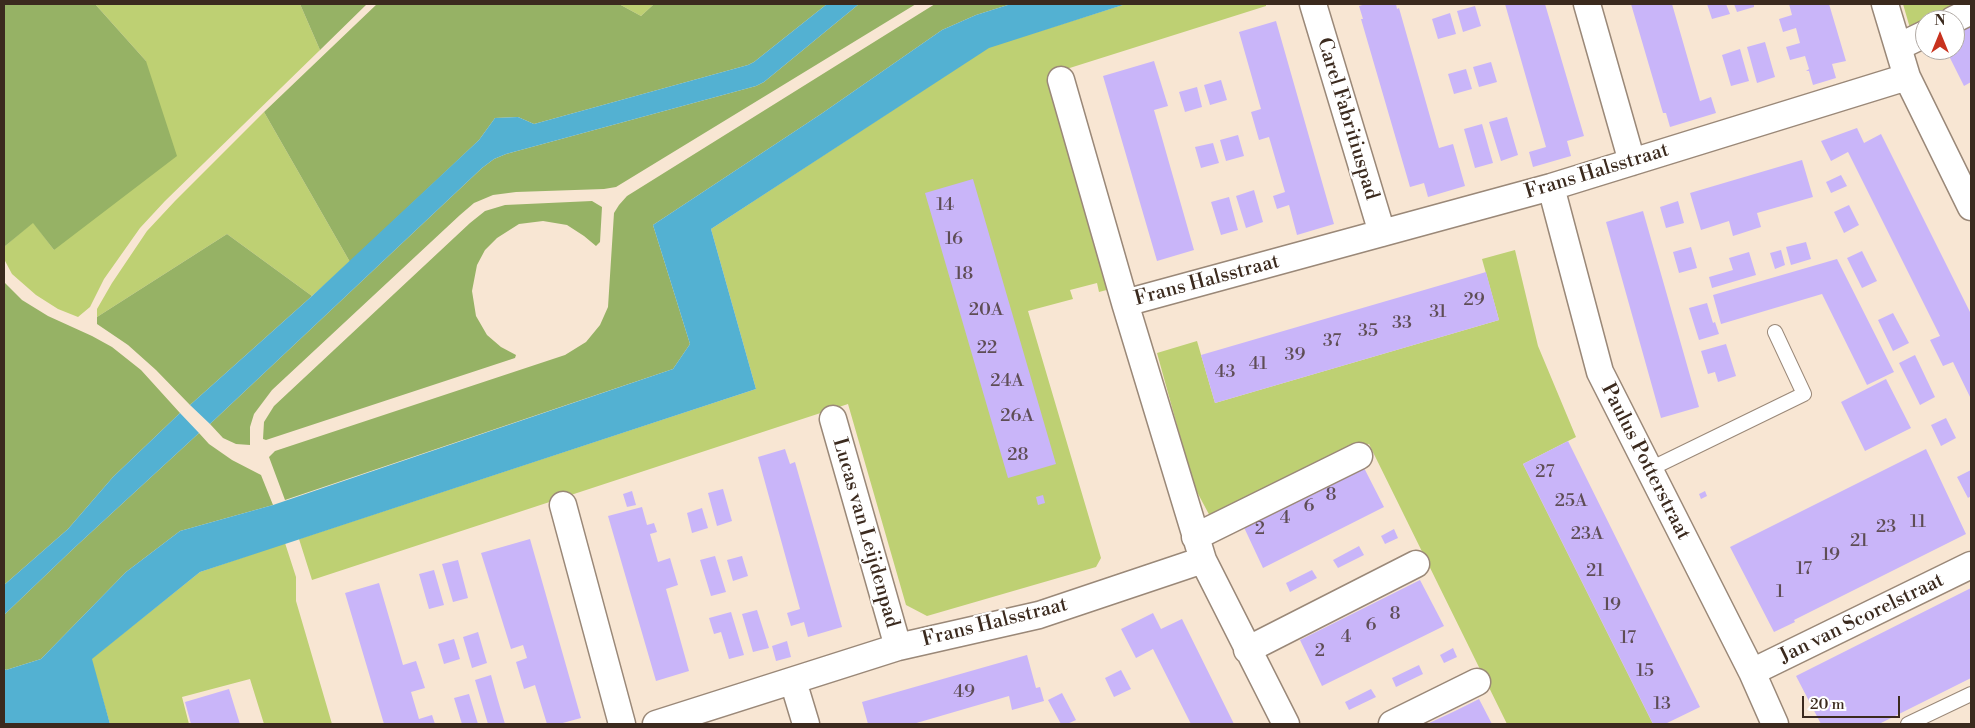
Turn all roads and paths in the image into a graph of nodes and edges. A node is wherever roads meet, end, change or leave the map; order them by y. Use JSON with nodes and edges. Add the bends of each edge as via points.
{"nodes":[{"id":1,"x":1313,"y":4,"type":"edge"},
{"id":2,"x":1587,"y":4,"type":"edge"},
{"id":3,"x":1885,"y":4,"type":"edge"},
{"id":4,"x":1915,"y":39,"type":"edge"},
{"id":5,"x":1898,"y":48,"type":"junction"},
{"id":6,"x":1906,"y":77,"type":"junction"},
{"id":7,"x":1060,"y":80,"type":"dead end"},
{"id":8,"x":1632,"y":162,"type":"junction"},
{"id":9,"x":1964,"y":174,"type":"edge"},
{"id":10,"x":1551,"y":187,"type":"junction"},
{"id":11,"x":1971,"y":207,"type":"edge"},
{"id":12,"x":1382,"y":233,"type":"junction"},
{"id":13,"x":1125,"y":304,"type":"junction"},
{"id":14,"x":1775,"y":332,"type":"dead end"},
{"id":15,"x":833,"y":419,"type":"dead end"},
{"id":16,"x":1359,"y":456,"type":"dead end"},
{"id":17,"x":1648,"y":470,"type":"junction"},
{"id":18,"x":562,"y":505,"type":"dead end"},
{"id":19,"x":1199,"y":549,"type":"junction"},
{"id":20,"x":1416,"y":564,"type":"dead end"},
{"id":21,"x":1971,"y":565,"type":"edge"},
{"id":22,"x":898,"y":648,"type":"junction"},
{"id":23,"x":1247,"y":650,"type":"junction"},
{"id":24,"x":1752,"y":672,"type":"junction"},
{"id":25,"x":793,"y":681,"type":"junction"},
{"id":26,"x":1477,"y":682,"type":"dead end"},
{"id":27,"x":1971,"y":694,"type":"edge"},
{"id":28,"x":622,"y":724,"type":"edge"},
{"id":29,"x":656,"y":724,"type":"edge"},
{"id":30,"x":806,"y":724,"type":"edge"},
{"id":31,"x":1286,"y":724,"type":"edge"},
{"id":32,"x":1392,"y":724,"type":"edge"},
{"id":33,"x":1775,"y":724,"type":"edge"},
{"id":34,"x":1908,"y":724,"type":"edge"}],
"edges":[{"from":1,"to":12,"type":"street","name":"Carel Fabritiuspad"},
{"from":2,"to":8,"type":"street"},
{"from":3,"to":5,"type":"street"},
{"from":4,"to":5,"type":"street"},
{"from":5,"to":6,"type":"street"},
{"from":6,"to":8,"type":"street","name":"Frans Halsstraat"},
{"from":6,"to":9,"type":"street"},
{"from":7,"to":13,"type":"street"},
{"from":8,"to":10,"type":"street","name":"Frans Halsstraat"},
{"from":9,"to":11,"type":"street"},
{"from":10,"to":12,"type":"street","name":"Frans Halsstraat"},
{"from":10,"to":17,"type":"street","name":"Paulus Potterstraat","via":[[1600,372]]},
{"from":12,"to":13,"type":"street","name":"Frans Halsstraat"},
{"from":13,"to":19,"type":"street","name":"Frans Halsstraat"},
{"from":14,"to":17,"type":"lane","via":[[1804,394]]},
{"from":15,"to":22,"type":"street","name":"Lucas van Leijdenpad"},
{"from":16,"to":19,"type":"street"},
{"from":17,"to":24,"type":"street","name":"Paulus Potterstraat"},
{"from":18,"to":28,"type":"street"},
{"from":19,"to":22,"type":"street","name":"Frans Halsstraat","via":[[1039,615]]},
{"from":19,"to":23,"type":"street"},
{"from":20,"to":23,"type":"street"},
{"from":21,"to":24,"type":"street","name":"Jan van Scorelstraat"},
{"from":22,"to":25,"type":"street","name":"Frans Halsstraat"},
{"from":23,"to":31,"type":"street"},
{"from":24,"to":33,"type":"street","name":"Paulus Potterstraat"},
{"from":25,"to":29,"type":"street","name":"Frans Halsstraat"},
{"from":25,"to":30,"type":"street"},
{"from":26,"to":32,"type":"street"},
{"from":27,"to":34,"type":"lane"}]}
